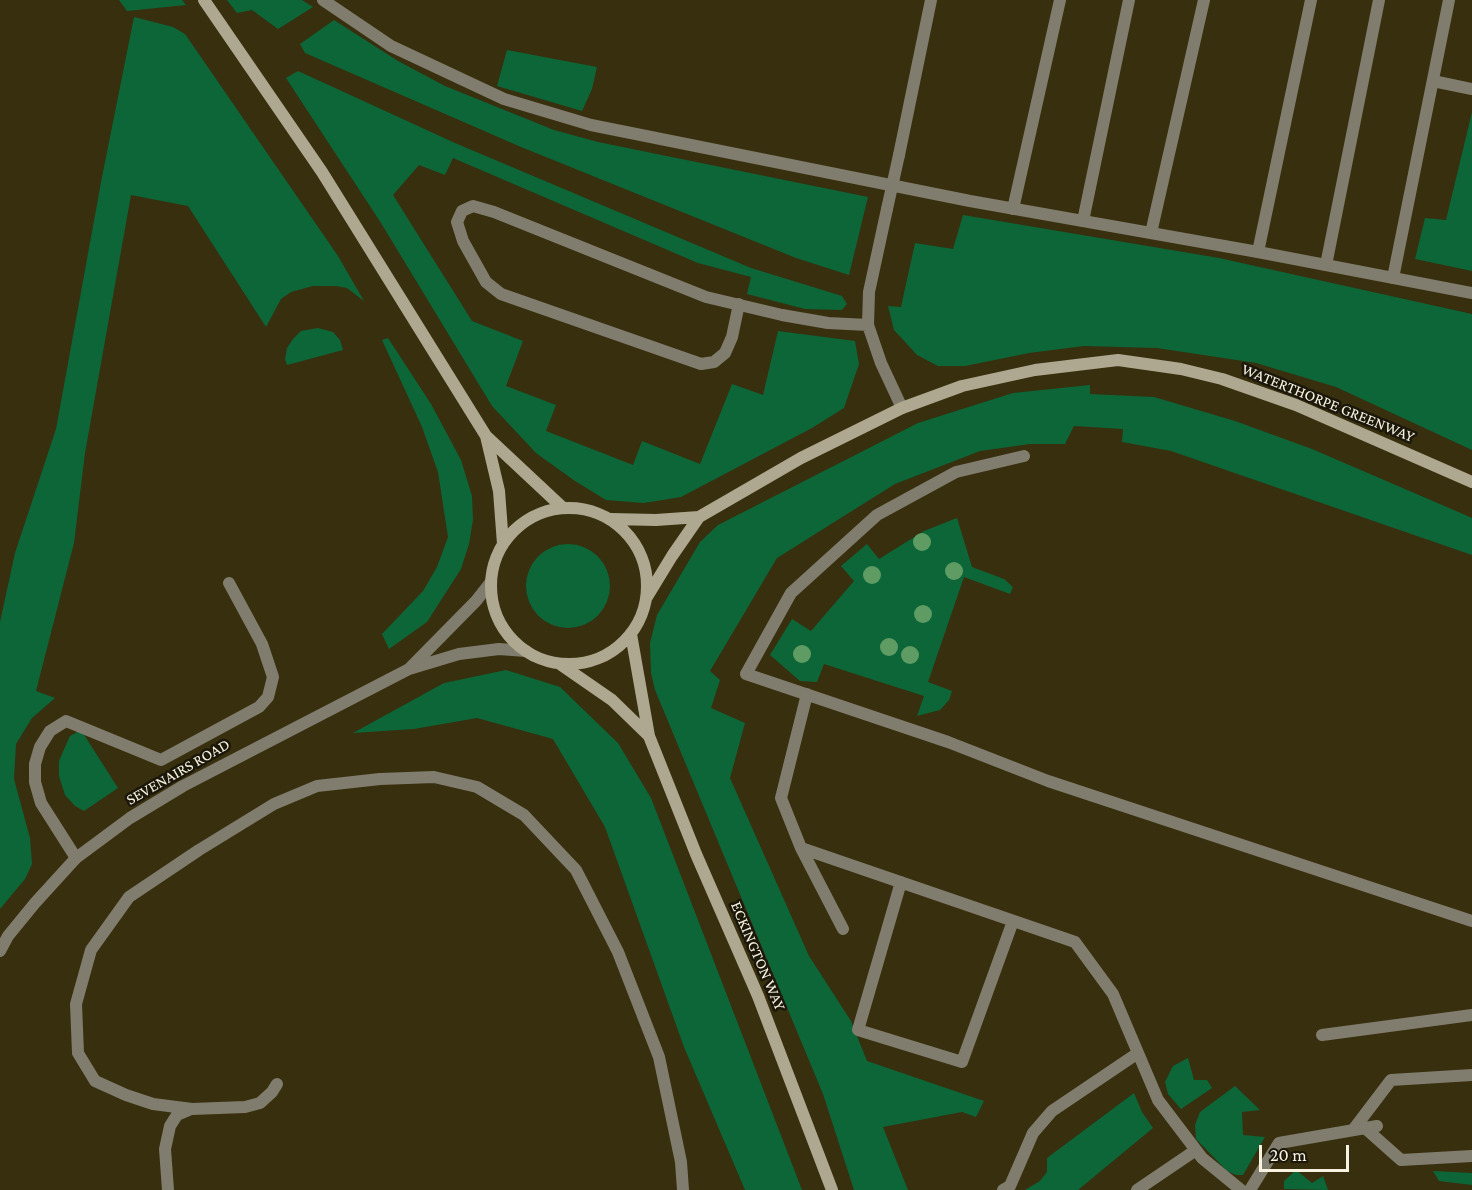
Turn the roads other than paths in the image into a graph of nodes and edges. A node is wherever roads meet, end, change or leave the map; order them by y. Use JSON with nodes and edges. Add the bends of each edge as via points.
{"nodes":[{"id":1,"x":204,"y":0,"type":"edge"},
{"id":2,"x":323,"y":0,"type":"edge"},
{"id":3,"x":932,"y":0,"type":"edge"},
{"id":4,"x":1060,"y":0,"type":"edge"},
{"id":5,"x":1129,"y":0,"type":"edge"},
{"id":6,"x":1204,"y":0,"type":"edge"},
{"id":7,"x":1311,"y":0,"type":"edge"},
{"id":8,"x":1379,"y":0,"type":"edge"},
{"id":9,"x":1449,"y":0,"type":"edge"},
{"id":10,"x":1433,"y":81,"type":"junction"},
{"id":11,"x":1472,"y":89,"type":"edge"},
{"id":12,"x":1013,"y":209,"type":"junction"},
{"id":13,"x":1083,"y":221,"type":"junction"},
{"id":14,"x":1151,"y":233,"type":"junction"},
{"id":15,"x":1258,"y":252,"type":"junction"},
{"id":16,"x":1326,"y":265,"type":"junction"},
{"id":17,"x":1393,"y":278,"type":"junction"},
{"id":18,"x":1472,"y":293,"type":"edge"},
{"id":19,"x":739,"y":304,"type":"junction"},
{"id":20,"x":868,"y":325,"type":"junction"},
{"id":21,"x":902,"y":408,"type":"junction"},
{"id":22,"x":486,"y":436,"type":"junction"},
{"id":23,"x":1024,"y":456,"type":"dead end"},
{"id":24,"x":1472,"y":482,"type":"edge"},
{"id":25,"x":563,"y":508,"type":"junction"},
{"id":26,"x":699,"y":517,"type":"junction"},
{"id":27,"x":610,"y":519,"type":"junction"},
{"id":28,"x":503,"y":544,"type":"junction"},
{"id":29,"x":491,"y":582,"type":"junction"},
{"id":30,"x":229,"y":583,"type":"dead end"},
{"id":31,"x":647,"y":597,"type":"junction"},
{"id":32,"x":631,"y":634,"type":"junction"},
{"id":33,"x":526,"y":651,"type":"junction"},
{"id":34,"x":560,"y":664,"type":"junction"},
{"id":35,"x":409,"y":669,"type":"junction"},
{"id":36,"x":807,"y":694,"type":"junction"},
{"id":37,"x":649,"y":736,"type":"junction"},
{"id":38,"x":801,"y":848,"type":"junction"},
{"id":39,"x":76,"y":858,"type":"junction"},
{"id":40,"x":900,"y":882,"type":"junction"},
{"id":41,"x":1013,"y":921,"type":"junction"},
{"id":42,"x":1472,"y":921,"type":"edge"},
{"id":43,"x":843,"y":929,"type":"dead end"},
{"id":44,"x":0,"y":951,"type":"edge"},
{"id":45,"x":1472,"y":1015,"type":"edge"},
{"id":46,"x":1322,"y":1035,"type":"dead end"},
{"id":47,"x":1138,"y":1053,"type":"junction"},
{"id":48,"x":1472,"y":1075,"type":"edge"},
{"id":49,"x":278,"y":1084,"type":"dead end"},
{"id":50,"x":192,"y":1109,"type":"junction"},
{"id":51,"x":1365,"y":1128,"type":"junction"},
{"id":52,"x":1196,"y":1150,"type":"junction"},
{"id":53,"x":1472,"y":1156,"type":"edge"},
{"id":54,"x":168,"y":1190,"type":"edge"},
{"id":55,"x":683,"y":1190,"type":"edge"},
{"id":56,"x":832,"y":1190,"type":"edge"},
{"id":57,"x":1003,"y":1190,"type":"edge"},
{"id":58,"x":1137,"y":1190,"type":"edge"},
{"id":59,"x":1241,"y":1190,"type":"edge"},
{"id":60,"x":1250,"y":1190,"type":"edge"}],
"edges":[{"from":1,"to":22,"type":"main road","via":[[322,172]]},
{"from":2,"to":12,"type":"street","via":[[391,46],[504,99],[591,125]]},
{"from":3,"to":20,"type":"street","bridge":true,"via":[[869,292]]},
{"from":4,"to":12,"type":"street"},
{"from":5,"to":13,"type":"street"},
{"from":6,"to":14,"type":"street"},
{"from":7,"to":15,"type":"street"},
{"from":8,"to":16,"type":"street"},
{"from":9,"to":10,"type":"street"},
{"from":10,"to":11,"type":"street"},
{"from":10,"to":17,"type":"street"},
{"from":12,"to":13,"type":"street"},
{"from":13,"to":14,"type":"street"},
{"from":14,"to":15,"type":"street"},
{"from":15,"to":16,"type":"street"},
{"from":16,"to":17,"type":"street"},
{"from":17,"to":18,"type":"street"},
{"from":19,"to":19,"type":"street","via":[[696,292],[494,212],[472,206],[462,211],[457,222],[486,282],[501,294],[701,364],[714,362],[725,353]]},
{"from":19,"to":20,"type":"street","via":[[828,323]]},
{"from":20,"to":21,"type":"street"},
{"from":21,"to":24,"type":"main road","name":"WATERTHORPE GREENWAY","via":[[993,379],[1118,360],[1233,382],[1296,405]]},
{"from":21,"to":26,"type":"main road","name":"WATERTHORPE GREENWAY","via":[[801,458]]},
{"from":22,"to":25,"type":"main road"},
{"from":22,"to":28,"type":"main road","via":[[499,492]]},
{"from":23,"to":36,"type":"street","via":[[956,472],[876,515],[791,593],[746,674]]},
{"from":25,"to":27,"type":"main road","via":[[580,508]]},
{"from":25,"to":28,"type":"main road","via":[[540,513],[519,526]]},
{"from":26,"to":27,"type":"main road","name":"WATERTHORPE GREENWAY"},
{"from":26,"to":31,"type":"main road","name":"WATERTHORPE GREENWAY"},
{"from":27,"to":31,"type":"main road","via":[[628,534],[640,553]]},
{"from":28,"to":29,"type":"main road"},
{"from":29,"to":33,"type":"main road","via":[[499,621]]},
{"from":29,"to":35,"type":"street","name":"SEVENAIRS ROAD"},
{"from":30,"to":39,"type":"street","via":[[262,644],[273,678],[268,697],[259,707],[160,760],[66,721],[50,731],[39,747],[35,782],[41,802]]},
{"from":31,"to":32,"type":"main road"},
{"from":32,"to":34,"type":"main road","via":[[613,650],[590,661]]},
{"from":32,"to":37,"type":"main road","name":"ECKINGTON WAY"},
{"from":33,"to":34,"type":"main road"},
{"from":33,"to":35,"type":"street","name":"SEVENAIRS ROAD","via":[[500,649],[459,654]]},
{"from":34,"to":37,"type":"main road","name":"ECKINGTON WAY","via":[[612,700]]},
{"from":35,"to":39,"type":"street","name":"SEVENAIRS ROAD","via":[[183,786],[130,818]]},
{"from":36,"to":38,"type":"street","via":[[781,798]]},
{"from":36,"to":42,"type":"street","via":[[1048,781]]},
{"from":37,"to":56,"type":"main road","name":"ECKINGTON WAY","via":[[758,996]]},
{"from":38,"to":40,"type":"street"},
{"from":38,"to":43,"type":"street"},
{"from":39,"to":44,"type":"street","name":"SEVENAIRS ROAD","via":[[34,903]]},
{"from":40,"to":41,"type":"street"},
{"from":40,"to":41,"type":"street","via":[[858,1030],[962,1062]]},
{"from":41,"to":47,"type":"street","via":[[1075,942],[1113,994]]},
{"from":45,"to":46,"type":"street"},
{"from":47,"to":52,"type":"street","via":[[1158,1100]]},
{"from":47,"to":57,"type":"street","via":[[1052,1111],[1033,1133],[1010,1186]]},
{"from":48,"to":51,"type":"street","via":[[1391,1080]]},
{"from":49,"to":50,"type":"street","via":[[260,1103]]},
{"from":50,"to":54,"type":"street","via":[[177,1115],[170,1126],[165,1149]]},
{"from":50,"to":55,"type":"street","via":[[153,1104],[95,1081],[78,1053],[76,1004],[91,950],[129,897],[274,804],[317,786],[434,777],[477,787],[524,815],[576,870],[618,952],[659,1057],[681,1162]]},
{"from":51,"to":53,"type":"street","via":[[1401,1160]]},
{"from":51,"to":60,"type":"street","via":[[1279,1143]]},
{"from":52,"to":58,"type":"street"},
{"from":52,"to":59,"type":"street"}]}
